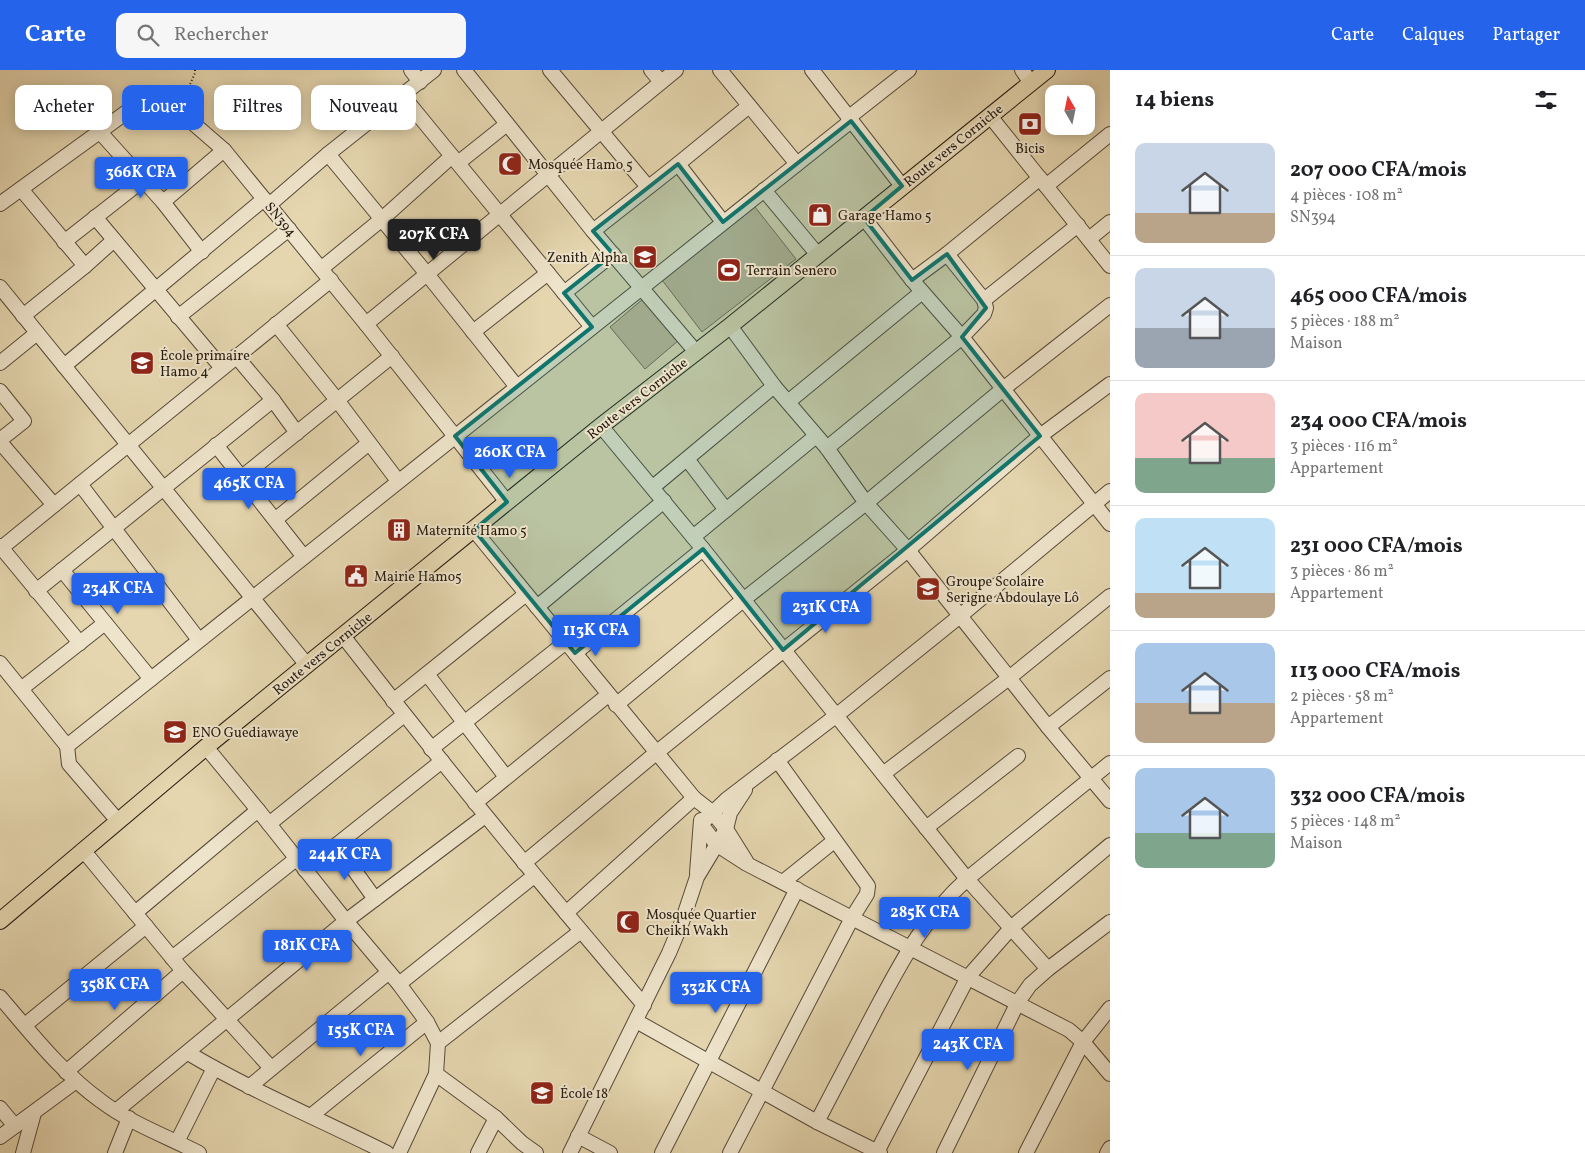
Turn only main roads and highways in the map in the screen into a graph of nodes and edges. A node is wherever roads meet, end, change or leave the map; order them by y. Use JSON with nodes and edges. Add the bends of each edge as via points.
{"nodes":[{"id":1,"x":1047,"y":70,"type":"edge"},
{"id":2,"x":1026,"y":76,"type":"edge"},
{"id":3,"x":0,"y":922,"type":"edge"}],
"edges":[{"from":1,"to":2,"type":"main road","name":"Route vers Corniche"},
{"from":2,"to":3,"type":"main road","name":"Route vers Corniche","via":[[990,116],[206,747]]}]}
